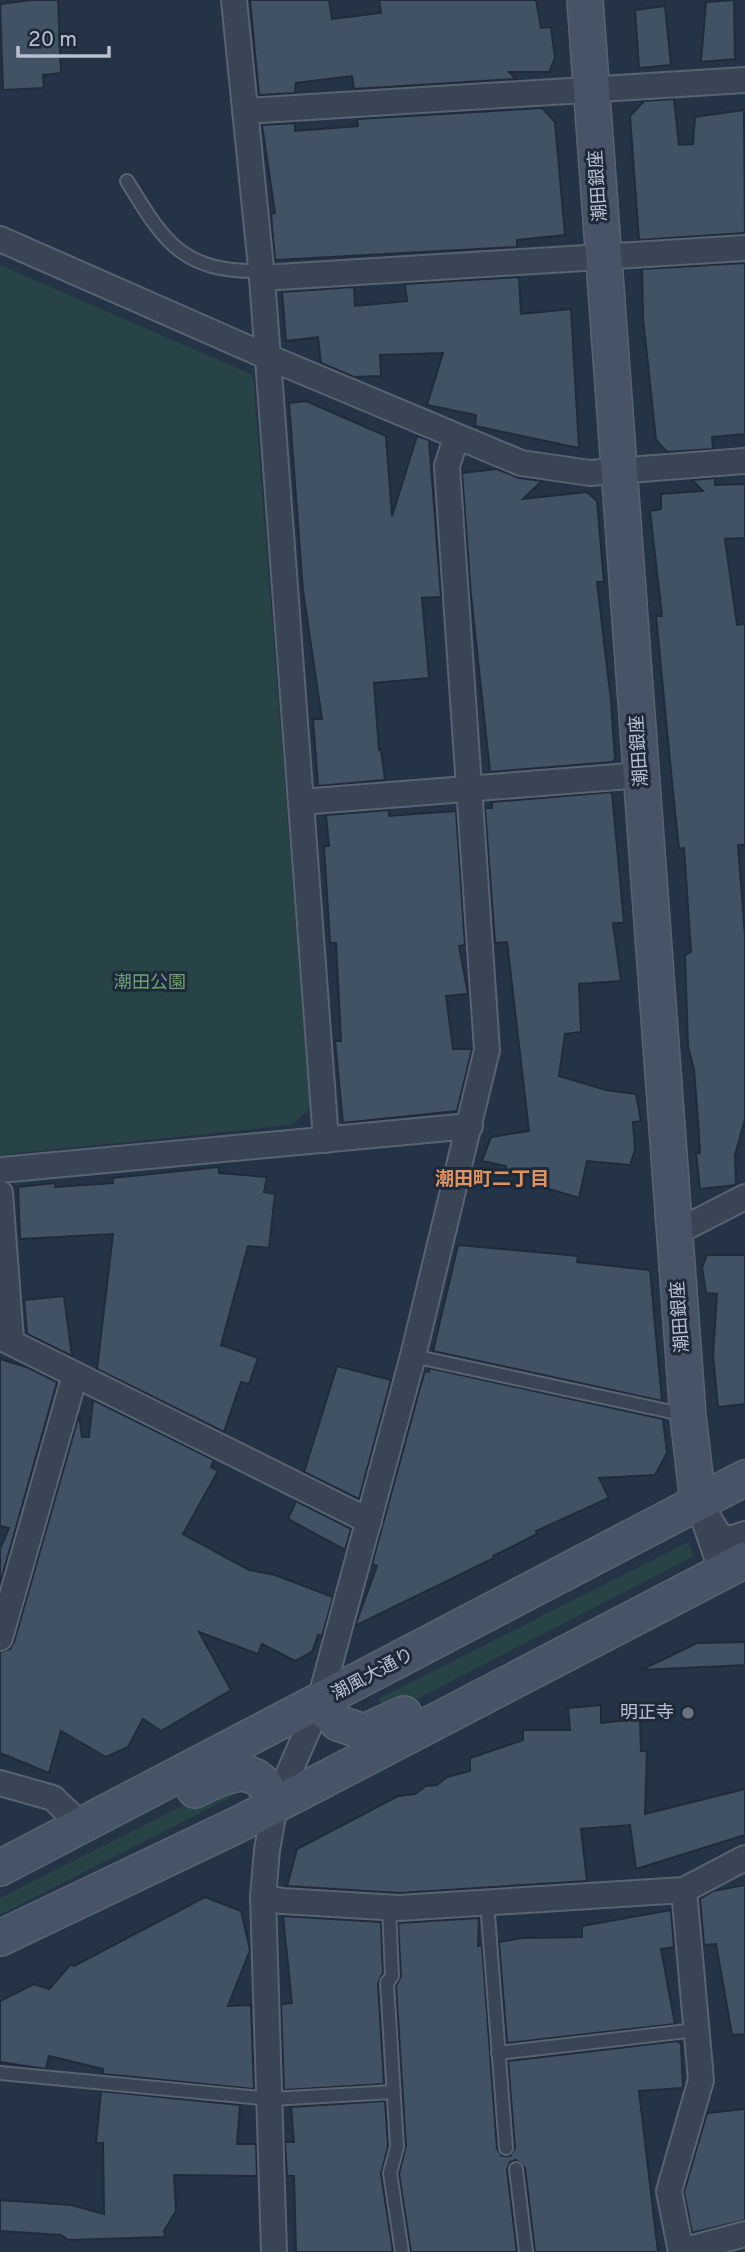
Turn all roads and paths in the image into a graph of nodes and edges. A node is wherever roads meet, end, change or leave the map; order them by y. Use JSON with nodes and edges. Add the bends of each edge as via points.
{"nodes":[{"id":1,"x":234,"y":0,"type":"edge"},
{"id":2,"x":586,"y":0,"type":"edge"},
{"id":3,"x":745,"y":80,"type":"edge"},
{"id":4,"x":592,"y":89,"type":"junction"},
{"id":5,"x":245,"y":111,"type":"junction"},
{"id":6,"x":127,"y":181,"type":"dead end"},
{"id":7,"x":0,"y":239,"type":"edge"},
{"id":8,"x":745,"y":248,"type":"edge"},
{"id":9,"x":604,"y":256,"type":"junction"},
{"id":10,"x":262,"y":274,"type":"junction"},
{"id":11,"x":268,"y":357,"type":"junction"},
{"id":12,"x":456,"y":438,"type":"junction"},
{"id":13,"x":745,"y":460,"type":"edge"},
{"id":14,"x":620,"y":471,"type":"junction"},
{"id":15,"x":642,"y":775,"type":"junction"},
{"id":16,"x":468,"y":789,"type":"junction"},
{"id":17,"x":301,"y":802,"type":"junction"},
{"id":18,"x":470,"y":1126,"type":"junction"},
{"id":19,"x":326,"y":1140,"type":"junction"},
{"id":20,"x":0,"y":1170,"type":"edge"},
{"id":21,"x":0,"y":1193,"type":"edge"},
{"id":22,"x":745,"y":1198,"type":"edge"},
{"id":23,"x":675,"y":1233,"type":"junction"},
{"id":24,"x":5,"y":1339,"type":"edge"},
{"id":25,"x":413,"y":1356,"type":"junction"},
{"id":26,"x":75,"y":1375,"type":"junction"},
{"id":27,"x":688,"y":1416,"type":"junction"},
{"id":28,"x":745,"y":1478,"type":"edge"},
{"id":29,"x":698,"y":1502,"type":"junction"},
{"id":30,"x":369,"y":1521,"type":"junction"},
{"id":31,"x":745,"y":1534,"type":"edge"},
{"id":32,"x":733,"y":1566,"type":"edge"},
{"id":33,"x":625,"y":1622,"type":"junction"},
{"id":34,"x":0,"y":1638,"type":"edge"},
{"id":35,"x":319,"y":1704,"type":"junction"},
{"id":36,"x":0,"y":1783,"type":"edge"},
{"id":37,"x":275,"y":1805,"type":"junction"},
{"id":38,"x":81,"y":1825,"type":"junction"},
{"id":39,"x":745,"y":1858,"type":"edge"},
{"id":40,"x":0,"y":1868,"type":"edge"},
{"id":41,"x":0,"y":1886,"type":"edge"},
{"id":42,"x":684,"y":1891,"type":"junction"},
{"id":43,"x":263,"y":1897,"type":"junction"},
{"id":44,"x":487,"y":1902,"type":"junction"},
{"id":45,"x":389,"y":1908,"type":"junction"},
{"id":46,"x":0,"y":1938,"type":"edge"},
{"id":47,"x":696,"y":2031,"type":"junction"},
{"id":48,"x":498,"y":2053,"type":"junction"},
{"id":49,"x":0,"y":2073,"type":"edge"},
{"id":50,"x":393,"y":2092,"type":"junction"},
{"id":51,"x":271,"y":2099,"type":"junction"},
{"id":52,"x":506,"y":2148,"type":"dead end"},
{"id":53,"x":516,"y":2169,"type":"dead end"},
{"id":54,"x":745,"y":2234,"type":"edge"},
{"id":55,"x":681,"y":2251,"type":"edge"},
{"id":56,"x":274,"y":2252,"type":"edge"},
{"id":57,"x":402,"y":2252,"type":"edge"},
{"id":58,"x":526,"y":2252,"type":"edge"}],
"edges":[{"from":1,"to":5,"type":"street"},
{"from":2,"to":4,"type":"street","name":"潮田銀座"},
{"from":3,"to":4,"type":"street"},
{"from":4,"to":5,"type":"street"},
{"from":4,"to":9,"type":"street","name":"潮田銀座"},
{"from":5,"to":10,"type":"street"},
{"from":6,"to":10,"type":"lane","via":[[160,234],[176,249],[209,267]]},
{"from":7,"to":11,"type":"street"},
{"from":8,"to":9,"type":"street"},
{"from":9,"to":10,"type":"street"},
{"from":9,"to":14,"type":"street","name":"潮田銀座"},
{"from":10,"to":11,"type":"street"},
{"from":11,"to":12,"type":"street"},
{"from":11,"to":17,"type":"street"},
{"from":12,"to":14,"type":"street","via":[[522,463],[567,472]]},
{"from":12,"to":16,"type":"street","via":[[447,466]]},
{"from":13,"to":14,"type":"street"},
{"from":14,"to":15,"type":"street","name":"潮田銀座"},
{"from":15,"to":16,"type":"street"},
{"from":15,"to":23,"type":"street","name":"潮田銀座"},
{"from":16,"to":17,"type":"street"},
{"from":16,"to":18,"type":"street","via":[[487,1051]]},
{"from":17,"to":19,"type":"street"},
{"from":18,"to":19,"type":"street"},
{"from":18,"to":25,"type":"street"},
{"from":19,"to":20,"type":"street"},
{"from":21,"to":24,"type":"street"},
{"from":22,"to":23,"type":"street"},
{"from":23,"to":27,"type":"street","name":"潮田銀座"},
{"from":24,"to":26,"type":"street"},
{"from":25,"to":27,"type":"lane"},
{"from":25,"to":30,"type":"street"},
{"from":26,"to":30,"type":"street"},
{"from":26,"to":34,"type":"street"},
{"from":27,"to":29,"type":"street","name":"潮田銀座"},
{"from":28,"to":29,"type":"street","name":"潮風大通り"},
{"from":29,"to":31,"type":"street","via":[[719,1535],[730,1539]]},
{"from":29,"to":32,"type":"street"},
{"from":29,"to":35,"type":"street","name":"潮風大通り"},
{"from":30,"to":35,"type":"street"},
{"from":32,"to":33,"type":"street"},
{"from":33,"to":35,"type":"street","via":[[538,1644],[364,1732],[338,1723]]},
{"from":33,"to":37,"type":"street"},
{"from":35,"to":37,"type":"street"},
{"from":35,"to":38,"type":"street","name":"潮風大通り"},
{"from":36,"to":38,"type":"street","via":[[53,1798]]},
{"from":37,"to":41,"type":"street","via":[[258,1779],[232,1772]]},
{"from":37,"to":43,"type":"street"},
{"from":37,"to":46,"type":"street"},
{"from":38,"to":40,"type":"street","name":"潮風大通り"},
{"from":39,"to":42,"type":"street"},
{"from":42,"to":44,"type":"street"},
{"from":42,"to":47,"type":"street"},
{"from":43,"to":45,"type":"street"},
{"from":43,"to":51,"type":"street"},
{"from":44,"to":45,"type":"street"},
{"from":44,"to":48,"type":"lane"},
{"from":45,"to":50,"type":"lane","via":[[392,1976],[387,1983]]},
{"from":47,"to":48,"type":"lane"},
{"from":47,"to":55,"type":"street","via":[[701,2080],[669,2191]]},
{"from":48,"to":52,"type":"lane"},
{"from":49,"to":51,"type":"lane"},
{"from":50,"to":51,"type":"lane"},
{"from":50,"to":57,"type":"lane","via":[[397,2147],[390,2173]]},
{"from":51,"to":56,"type":"street"},
{"from":53,"to":58,"type":"lane"},
{"from":54,"to":55,"type":"street"}]}
